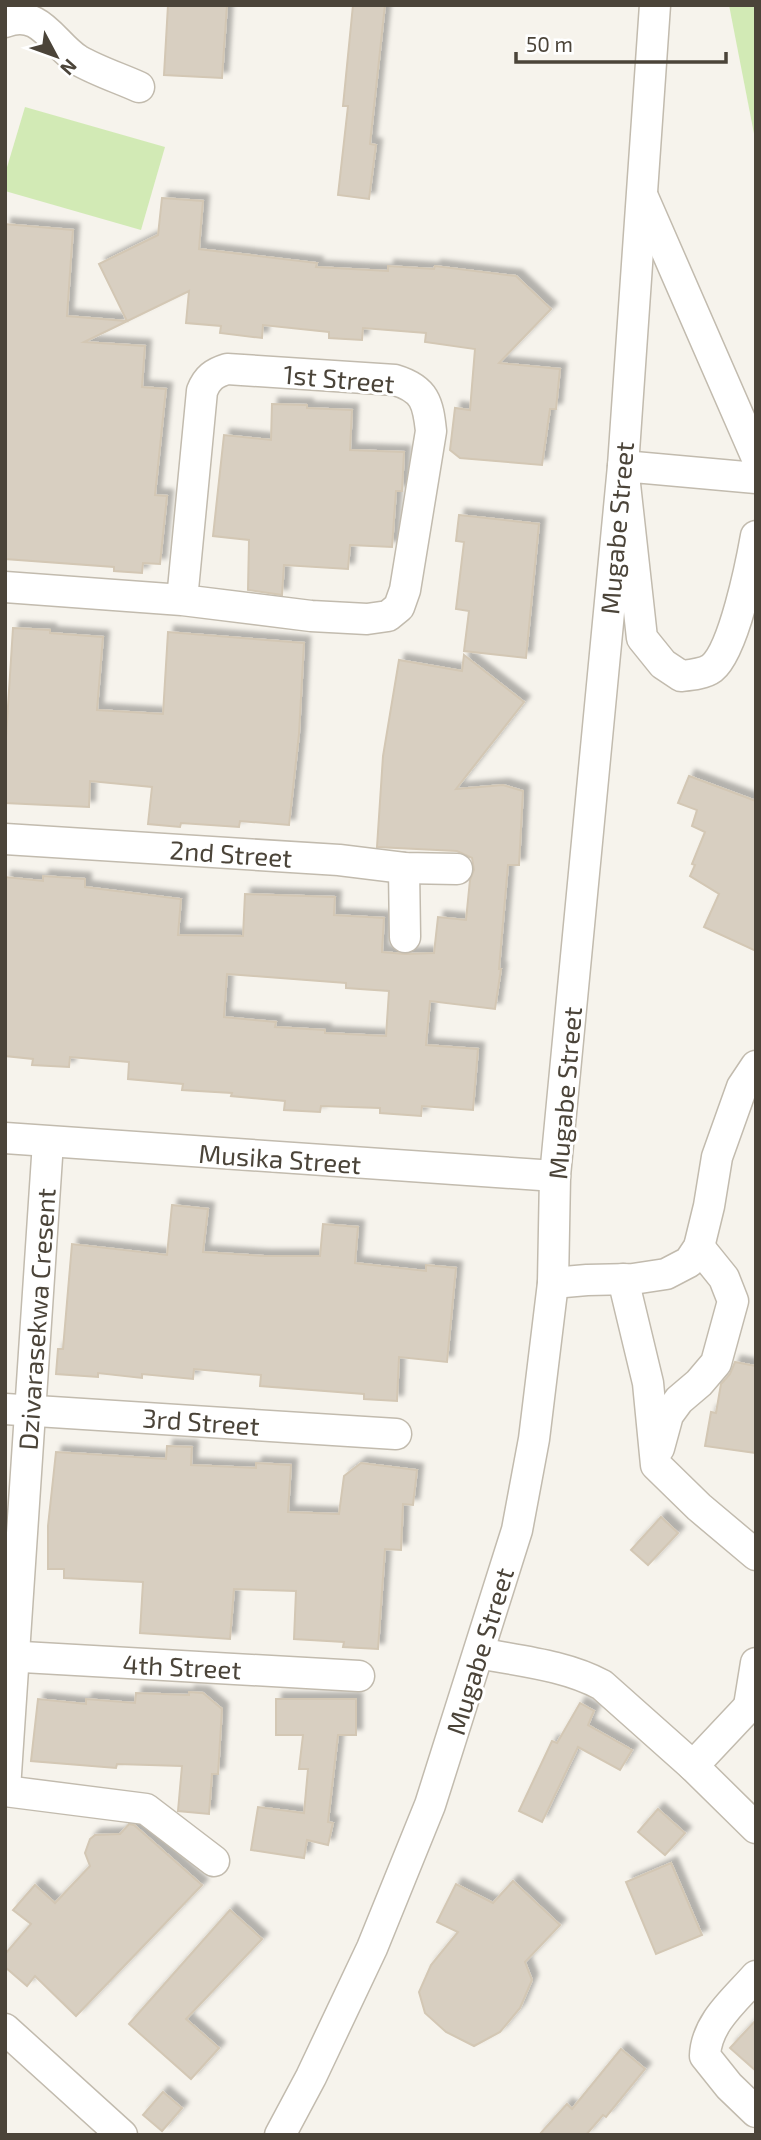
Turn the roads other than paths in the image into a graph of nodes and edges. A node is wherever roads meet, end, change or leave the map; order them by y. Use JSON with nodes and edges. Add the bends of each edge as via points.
{"nodes":[{"id":1,"x":655,"y":5,"type":"edge"},
{"id":2,"x":5,"y":22,"type":"edge"},
{"id":3,"x":139,"y":87,"type":"dead end"},
{"id":4,"x":640,"y":191,"type":"junction"},
{"id":5,"x":756,"y":456,"type":"edge"},
{"id":6,"x":623,"y":466,"type":"junction"},
{"id":7,"x":756,"y":478,"type":"edge"},
{"id":8,"x":756,"y":536,"type":"edge"},
{"id":9,"x":751,"y":583,"type":"edge"},
{"id":10,"x":5,"y":587,"type":"edge"},
{"id":11,"x":182,"y":600,"type":"junction"},
{"id":12,"x":5,"y":839,"type":"edge"},
{"id":13,"x":404,"y":868,"type":"junction"},
{"id":14,"x":457,"y":869,"type":"dead end"},
{"id":15,"x":405,"y":937,"type":"dead end"},
{"id":16,"x":756,"y":1066,"type":"edge"},
{"id":17,"x":5,"y":1138,"type":"edge"},
{"id":18,"x":48,"y":1142,"type":"junction"},
{"id":19,"x":555,"y":1176,"type":"junction"},
{"id":20,"x":699,"y":1247,"type":"junction"},
{"id":21,"x":623,"y":1279,"type":"junction"},
{"id":22,"x":553,"y":1283,"type":"junction"},
{"id":23,"x":745,"y":1303,"type":"edge"},
{"id":24,"x":18,"y":1410,"type":"edge"},
{"id":25,"x":396,"y":1434,"type":"dead end"},
{"id":26,"x":656,"y":1465,"type":"junction"},
{"id":27,"x":756,"y":1555,"type":"edge"},
{"id":28,"x":479,"y":1653,"type":"junction"},
{"id":29,"x":10,"y":1656,"type":"edge"},
{"id":30,"x":756,"y":1663,"type":"edge"},
{"id":31,"x":359,"y":1676,"type":"dead end"},
{"id":32,"x":752,"y":1702,"type":"edge"},
{"id":33,"x":693,"y":1766,"type":"junction"},
{"id":34,"x":5,"y":1790,"type":"edge"},
{"id":35,"x":756,"y":1828,"type":"edge"},
{"id":36,"x":214,"y":1861,"type":"dead end"},
{"id":37,"x":756,"y":1976,"type":"edge"},
{"id":38,"x":5,"y":2029,"type":"edge"},
{"id":39,"x":756,"y":2112,"type":"edge"},
{"id":40,"x":122,"y":2135,"type":"edge"},
{"id":41,"x":280,"y":2135,"type":"edge"}],
"edges":[{"from":1,"to":4,"type":"street","name":"Mugabe Street"},
{"from":2,"to":3,"type":"street","via":[[26,18],[41,24],[82,62]]},
{"from":4,"to":5,"type":"street"},
{"from":4,"to":6,"type":"street","name":"Mugabe Street"},
{"from":6,"to":7,"type":"street"},
{"from":6,"to":9,"type":"street","via":[[642,638],[663,664],[681,676],[710,670],[725,651]]},
{"from":6,"to":19,"type":"street","name":"Mugabe Street"},
{"from":8,"to":9,"type":"street"},
{"from":10,"to":11,"type":"street","name":"1st Street"},
{"from":11,"to":11,"type":"street","name":"1st Street","via":[[366,619],[388,616],[399,607],[430,431],[429,410],[422,395],[396,380],[227,369],[210,377],[202,391]]},
{"from":12,"to":13,"type":"street","name":"2nd Street"},
{"from":13,"to":14,"type":"street","name":"2nd Street"},
{"from":13,"to":15,"type":"street"},
{"from":16,"to":20,"type":"street","via":[[742,1087],[717,1157]]},
{"from":17,"to":18,"type":"street","name":"Musika Street"},
{"from":18,"to":19,"type":"street","name":"Musika Street"},
{"from":18,"to":24,"type":"street","name":"Dzivarasekwa Cresent"},
{"from":19,"to":22,"type":"street","name":"Mugabe Street"},
{"from":20,"to":21,"type":"street","via":[[690,1262],[666,1275]]},
{"from":20,"to":23,"type":"street"},
{"from":21,"to":22,"type":"street"},
{"from":21,"to":26,"type":"street","via":[[648,1383]]},
{"from":22,"to":28,"type":"street","name":"Mugabe Street","via":[[534,1439],[517,1530]]},
{"from":23,"to":26,"type":"street","via":[[716,1363],[668,1415]]},
{"from":24,"to":25,"type":"street","name":"3rd Street"},
{"from":24,"to":29,"type":"street","name":"Dzivarasekwa Cresent"},
{"from":26,"to":27,"type":"street"},
{"from":28,"to":33,"type":"street","via":[[587,1677],[602,1685]]},
{"from":28,"to":41,"type":"street","name":"Mugabe Street","via":[[430,1804],[382,1924]]},
{"from":29,"to":31,"type":"street","name":"4th Street"},
{"from":29,"to":34,"type":"street","name":"Dzivarasekwa Cresent"},
{"from":30,"to":32,"type":"street"},
{"from":32,"to":33,"type":"street"},
{"from":33,"to":35,"type":"street"},
{"from":34,"to":36,"type":"street","via":[[146,1809]]},
{"from":37,"to":39,"type":"street","via":[[712,2026],[705,2042],[705,2056]]},
{"from":38,"to":40,"type":"street"}]}
